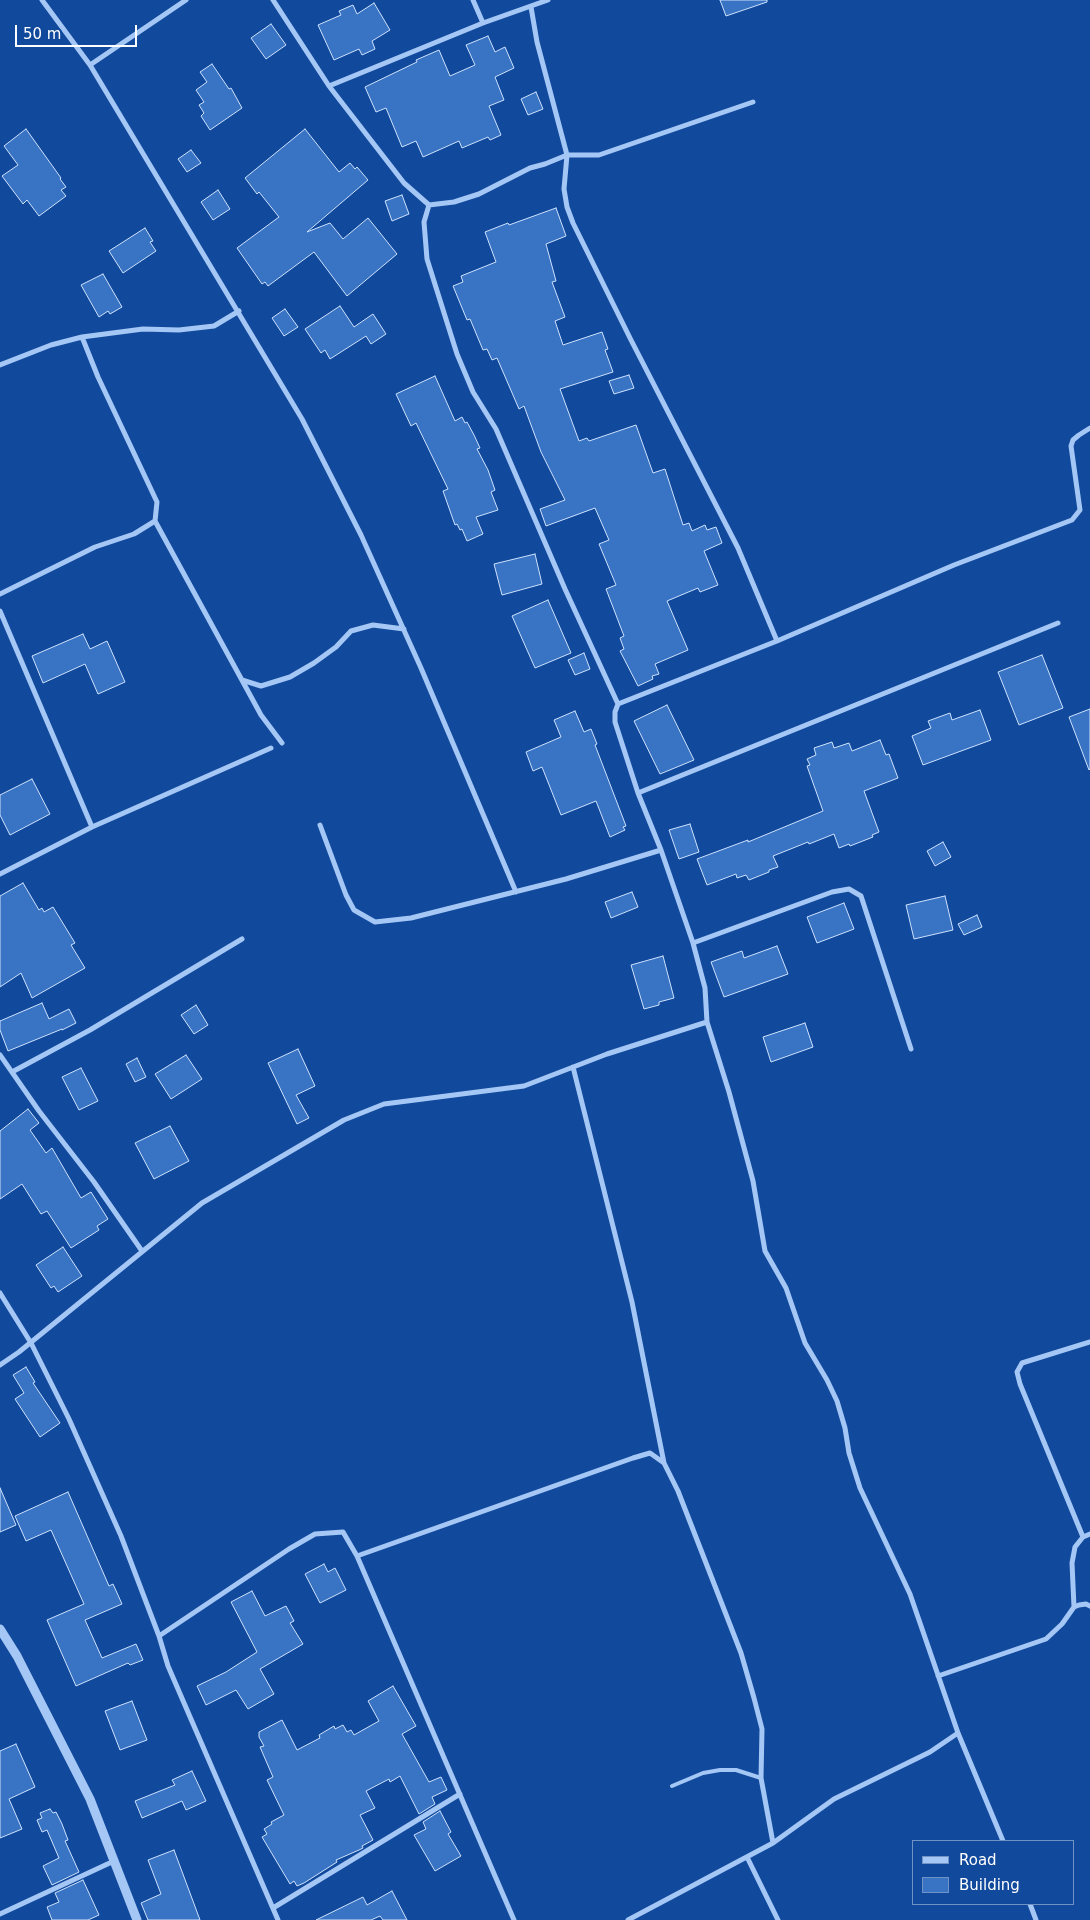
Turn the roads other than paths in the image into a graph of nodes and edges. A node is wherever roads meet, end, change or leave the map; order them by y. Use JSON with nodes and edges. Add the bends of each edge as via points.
{"nodes":[{"id":1,"x":42,"y":0,"type":"edge"},
{"id":2,"x":186,"y":0,"type":"edge"},
{"id":3,"x":273,"y":0,"type":"edge"},
{"id":4,"x":474,"y":0,"type":"edge"},
{"id":5,"x":548,"y":0,"type":"edge"},
{"id":6,"x":531,"y":7,"type":"junction"},
{"id":7,"x":483,"y":24,"type":"junction"},
{"id":8,"x":90,"y":65,"type":"junction"},
{"id":9,"x":329,"y":86,"type":"junction"},
{"id":10,"x":753,"y":102,"type":"dead end"},
{"id":11,"x":566,"y":155,"type":"junction"},
{"id":12,"x":428,"y":205,"type":"junction"},
{"id":13,"x":239,"y":311,"type":"junction"},
{"id":14,"x":82,"y":337,"type":"junction"},
{"id":15,"x":0,"y":365,"type":"edge"},
{"id":16,"x":1090,"y":428,"type":"edge"},
{"id":17,"x":155,"y":521,"type":"junction"},
{"id":18,"x":0,"y":594,"type":"edge"},
{"id":19,"x":0,"y":611,"type":"edge"},
{"id":20,"x":1058,"y":623,"type":"dead end"},
{"id":21,"x":404,"y":630,"type":"junction"},
{"id":22,"x":777,"y":641,"type":"junction"},
{"id":23,"x":242,"y":680,"type":"junction"},
{"id":24,"x":618,"y":704,"type":"junction"},
{"id":25,"x":282,"y":743,"type":"dead end"},
{"id":26,"x":271,"y":748,"type":"dead end"},
{"id":27,"x":638,"y":792,"type":"junction"},
{"id":28,"x":320,"y":825,"type":"dead end"},
{"id":29,"x":92,"y":828,"type":"junction"},
{"id":30,"x":661,"y":850,"type":"junction"},
{"id":31,"x":0,"y":874,"type":"edge"},
{"id":32,"x":516,"y":892,"type":"junction"},
{"id":33,"x":242,"y":939,"type":"dead end"},
{"id":34,"x":693,"y":943,"type":"junction"},
{"id":35,"x":707,"y":1022,"type":"junction"},
{"id":36,"x":910,"y":1049,"type":"dead end"},
{"id":37,"x":0,"y":1055,"type":"edge"},
{"id":38,"x":573,"y":1067,"type":"junction"},
{"id":39,"x":12,"y":1072,"type":"junction"},
{"id":40,"x":142,"y":1251,"type":"junction"},
{"id":41,"x":0,"y":1293,"type":"edge"},
{"id":42,"x":1090,"y":1342,"type":"edge"},
{"id":43,"x":31,"y":1343,"type":"junction"},
{"id":44,"x":0,"y":1365,"type":"edge"},
{"id":45,"x":664,"y":1463,"type":"junction"},
{"id":46,"x":1090,"y":1534,"type":"edge"},
{"id":47,"x":1083,"y":1537,"type":"junction"},
{"id":48,"x":357,"y":1556,"type":"junction"},
{"id":49,"x":1090,"y":1606,"type":"edge"},
{"id":50,"x":1074,"y":1608,"type":"junction"},
{"id":51,"x":1,"y":1635,"type":"edge"},
{"id":52,"x":159,"y":1636,"type":"junction"},
{"id":53,"x":938,"y":1676,"type":"junction"},
{"id":54,"x":958,"y":1733,"type":"junction"},
{"id":55,"x":761,"y":1778,"type":"junction"},
{"id":56,"x":672,"y":1786,"type":"dead end"},
{"id":57,"x":460,"y":1794,"type":"junction"},
{"id":58,"x":1003,"y":1840,"type":"edge"},
{"id":59,"x":773,"y":1843,"type":"junction"},
{"id":60,"x":747,"y":1857,"type":"junction"},
{"id":61,"x":114,"y":1861,"type":"junction"},
{"id":62,"x":1030,"y":1905,"type":"edge"},
{"id":63,"x":273,"y":1908,"type":"junction"},
{"id":64,"x":0,"y":1914,"type":"edge"},
{"id":65,"x":137,"y":1920,"type":"edge"},
{"id":66,"x":278,"y":1920,"type":"edge"},
{"id":67,"x":514,"y":1920,"type":"edge"},
{"id":68,"x":628,"y":1920,"type":"edge"},
{"id":69,"x":778,"y":1920,"type":"edge"},
{"id":70,"x":1036,"y":1920,"type":"edge"}],
"edges":[{"from":1,"to":8,"type":"street"},
{"from":2,"to":8,"type":"street"},
{"from":3,"to":9,"type":"street"},
{"from":4,"to":7,"type":"street"},
{"from":5,"to":6,"type":"street"},
{"from":6,"to":7,"type":"street"},
{"from":6,"to":11,"type":"street"},
{"from":7,"to":9,"type":"street"},
{"from":8,"to":13,"type":"street"},
{"from":9,"to":12,"type":"street","via":[[404,183]]},
{"from":10,"to":11,"type":"street","via":[[599,155]]},
{"from":11,"to":12,"type":"street","via":[[530,168],[479,194],[454,202]]},
{"from":11,"to":22,"type":"street","via":[[564,188],[573,223],[738,548]]},
{"from":12,"to":24,"type":"street","via":[[424,222],[427,259],[458,354],[473,392],[496,429]]},
{"from":13,"to":14,"type":"street","via":[[214,326],[179,330],[143,329]]},
{"from":13,"to":21,"type":"street","via":[[302,419],[362,535]]},
{"from":14,"to":15,"type":"street"},
{"from":14,"to":17,"type":"street","via":[[158,502]]},
{"from":16,"to":22,"type":"street","via":[[1078,435],[1070,446],[1080,510],[1072,520],[936,572]]},
{"from":17,"to":18,"type":"street","via":[[134,534],[95,548]]},
{"from":17,"to":23,"type":"street"},
{"from":19,"to":29,"type":"street"},
{"from":20,"to":27,"type":"street"},
{"from":21,"to":23,"type":"street","via":[[373,625],[351,630],[314,664],[290,677],[260,686]]},
{"from":21,"to":32,"type":"street"},
{"from":22,"to":24,"type":"street"},
{"from":23,"to":25,"type":"street","via":[[261,715]]},
{"from":24,"to":27,"type":"street","via":[[615,722]]},
{"from":26,"to":29,"type":"street"},
{"from":27,"to":30,"type":"street"},
{"from":28,"to":32,"type":"street","via":[[350,903],[354,910],[375,922],[411,918]]},
{"from":29,"to":31,"type":"street"},
{"from":30,"to":32,"type":"street"},
{"from":30,"to":34,"type":"street"},
{"from":33,"to":39,"type":"street","via":[[90,1030]]},
{"from":34,"to":35,"type":"street","via":[[704,988]]},
{"from":34,"to":36,"type":"street","via":[[832,892],[849,889],[861,896]]},
{"from":35,"to":38,"type":"street"},
{"from":35,"to":53,"type":"street","via":[[730,1092],[753,1181],[766,1251],[786,1288],[805,1343],[837,1402],[856,1477],[910,1594]]},
{"from":37,"to":39,"type":"street"},
{"from":38,"to":40,"type":"street","via":[[524,1086],[384,1104],[365,1110],[202,1203]]},
{"from":38,"to":45,"type":"street","via":[[632,1302]]},
{"from":39,"to":40,"type":"street"},
{"from":40,"to":43,"type":"street"},
{"from":41,"to":43,"type":"street"},
{"from":42,"to":47,"type":"street","via":[[1022,1363],[1017,1372]]},
{"from":43,"to":44,"type":"street"},
{"from":43,"to":52,"type":"street","via":[[121,1536]]},
{"from":45,"to":48,"type":"street","via":[[650,1453],[633,1458]]},
{"from":45,"to":55,"type":"street","via":[[741,1653],[762,1729]]},
{"from":46,"to":47,"type":"street"},
{"from":47,"to":50,"type":"street","via":[[1075,1547],[1072,1563]]},
{"from":48,"to":52,"type":"street","via":[[343,1532],[315,1534]]},
{"from":48,"to":57,"type":"street"},
{"from":49,"to":50,"type":"street"},
{"from":50,"to":53,"type":"street","via":[[1046,1639]]},
{"from":51,"to":61,"type":"street","via":[[21,1664],[90,1800]]},
{"from":52,"to":63,"type":"street","via":[[168,1666]]},
{"from":53,"to":54,"type":"street"},
{"from":54,"to":58,"type":"street"},
{"from":54,"to":59,"type":"street","via":[[930,1752],[834,1799]]},
{"from":55,"to":56,"type":"lane","via":[[736,1770],[720,1770],[703,1773]]},
{"from":55,"to":59,"type":"street"},
{"from":57,"to":63,"type":"street"},
{"from":57,"to":67,"type":"street"},
{"from":59,"to":60,"type":"street"},
{"from":60,"to":68,"type":"street"},
{"from":60,"to":69,"type":"street"},
{"from":61,"to":64,"type":"street"},
{"from":61,"to":65,"type":"street"},
{"from":62,"to":70,"type":"street"},
{"from":63,"to":66,"type":"street"}]}
